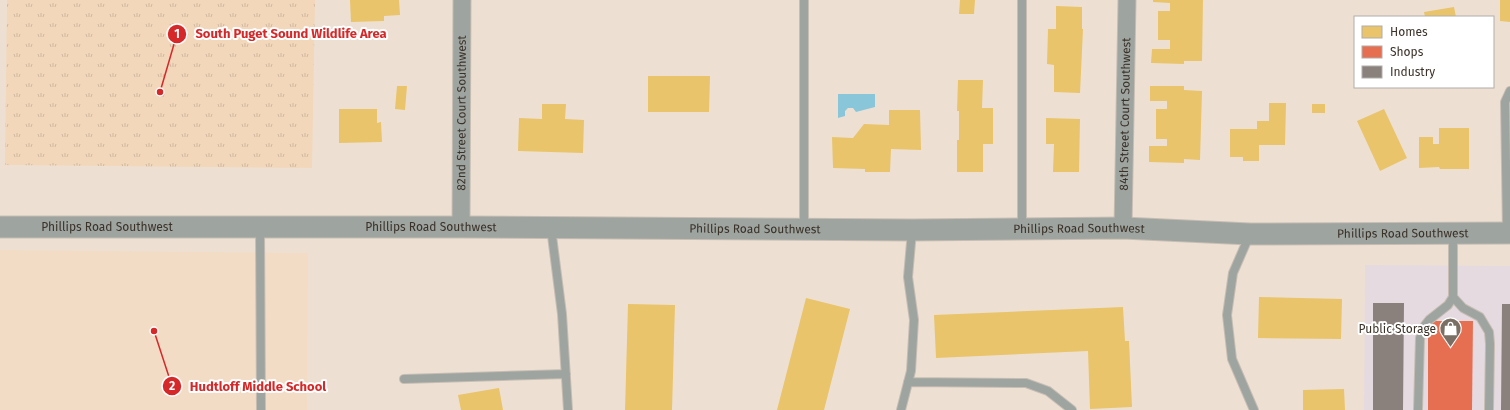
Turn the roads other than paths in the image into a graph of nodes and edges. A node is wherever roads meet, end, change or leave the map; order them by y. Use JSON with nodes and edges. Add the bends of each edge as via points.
{"nodes":[{"id":1,"x":462,"y":0,"type":"edge"},
{"id":2,"x":804,"y":0,"type":"edge"},
{"id":3,"x":1022,"y":0,"type":"edge"},
{"id":4,"x":1127,"y":0,"type":"edge"},
{"id":5,"x":1510,"y":91,"type":"edge"},
{"id":6,"x":0,"y":227,"type":"edge"},
{"id":7,"x":260,"y":227,"type":"junction"},
{"id":8,"x":461,"y":227,"type":"junction"},
{"id":9,"x":550,"y":228,"type":"junction"},
{"id":10,"x":1123,"y":228,"type":"junction"},
{"id":11,"x":804,"y":230,"type":"junction"},
{"id":12,"x":912,"y":230,"type":"junction"},
{"id":13,"x":1022,"y":230,"type":"junction"},
{"id":14,"x":1454,"y":233,"type":"junction"},
{"id":15,"x":1508,"y":233,"type":"edge"},
{"id":16,"x":1250,"y":234,"type":"junction"},
{"id":17,"x":1453,"y":297,"type":"junction"},
{"id":18,"x":566,"y":374,"type":"junction"},
{"id":19,"x":404,"y":379,"type":"dead end"},
{"id":20,"x":908,"y":382,"type":"junction"},
{"id":21,"x":261,"y":410,"type":"edge"},
{"id":22,"x":568,"y":410,"type":"edge"},
{"id":23,"x":901,"y":410,"type":"edge"},
{"id":24,"x":1072,"y":410,"type":"edge"},
{"id":25,"x":1254,"y":410,"type":"edge"},
{"id":26,"x":1418,"y":410,"type":"edge"},
{"id":27,"x":1489,"y":410,"type":"edge"}],
"edges":[{"from":1,"to":8,"type":"street","name":"82nd Street Court Southwest"},
{"from":2,"to":11,"type":"lane"},
{"from":3,"to":13,"type":"lane"},
{"from":4,"to":10,"type":"street","name":"84th Street Court Southwest"},
{"from":5,"to":15,"type":"lane","via":[[1505,102]]},
{"from":6,"to":7,"type":"street","name":"Phillips Road Southwest"},
{"from":7,"to":8,"type":"street","name":"Phillips Road Southwest"},
{"from":7,"to":21,"type":"lane"},
{"from":8,"to":9,"type":"street","name":"Phillips Road Southwest"},
{"from":9,"to":11,"type":"street","name":"Phillips Road Southwest"},
{"from":9,"to":18,"type":"lane","via":[[562,314]]},
{"from":10,"to":13,"type":"street","name":"Phillips Road Southwest"},
{"from":10,"to":16,"type":"street","name":"Phillips Road Southwest"},
{"from":11,"to":12,"type":"street","name":"Phillips Road Southwest"},
{"from":12,"to":13,"type":"street","name":"Phillips Road Southwest"},
{"from":12,"to":20,"type":"lane","via":[[908,277],[914,320]]},
{"from":14,"to":15,"type":"street","name":"Phillips Road Southwest"},
{"from":14,"to":16,"type":"street","name":"Phillips Road Southwest"},
{"from":14,"to":17,"type":"lane"},
{"from":16,"to":25,"type":"lane","via":[[1233,273],[1227,315],[1232,359]]},
{"from":17,"to":26,"type":"lane","via":[[1429,320],[1420,338]]},
{"from":17,"to":27,"type":"lane","via":[[1462,308],[1480,317],[1489,332]]},
{"from":18,"to":19,"type":"lane"},
{"from":18,"to":22,"type":"lane"},
{"from":20,"to":23,"type":"lane"},
{"from":20,"to":24,"type":"lane","via":[[1026,383],[1048,392]]}]}
